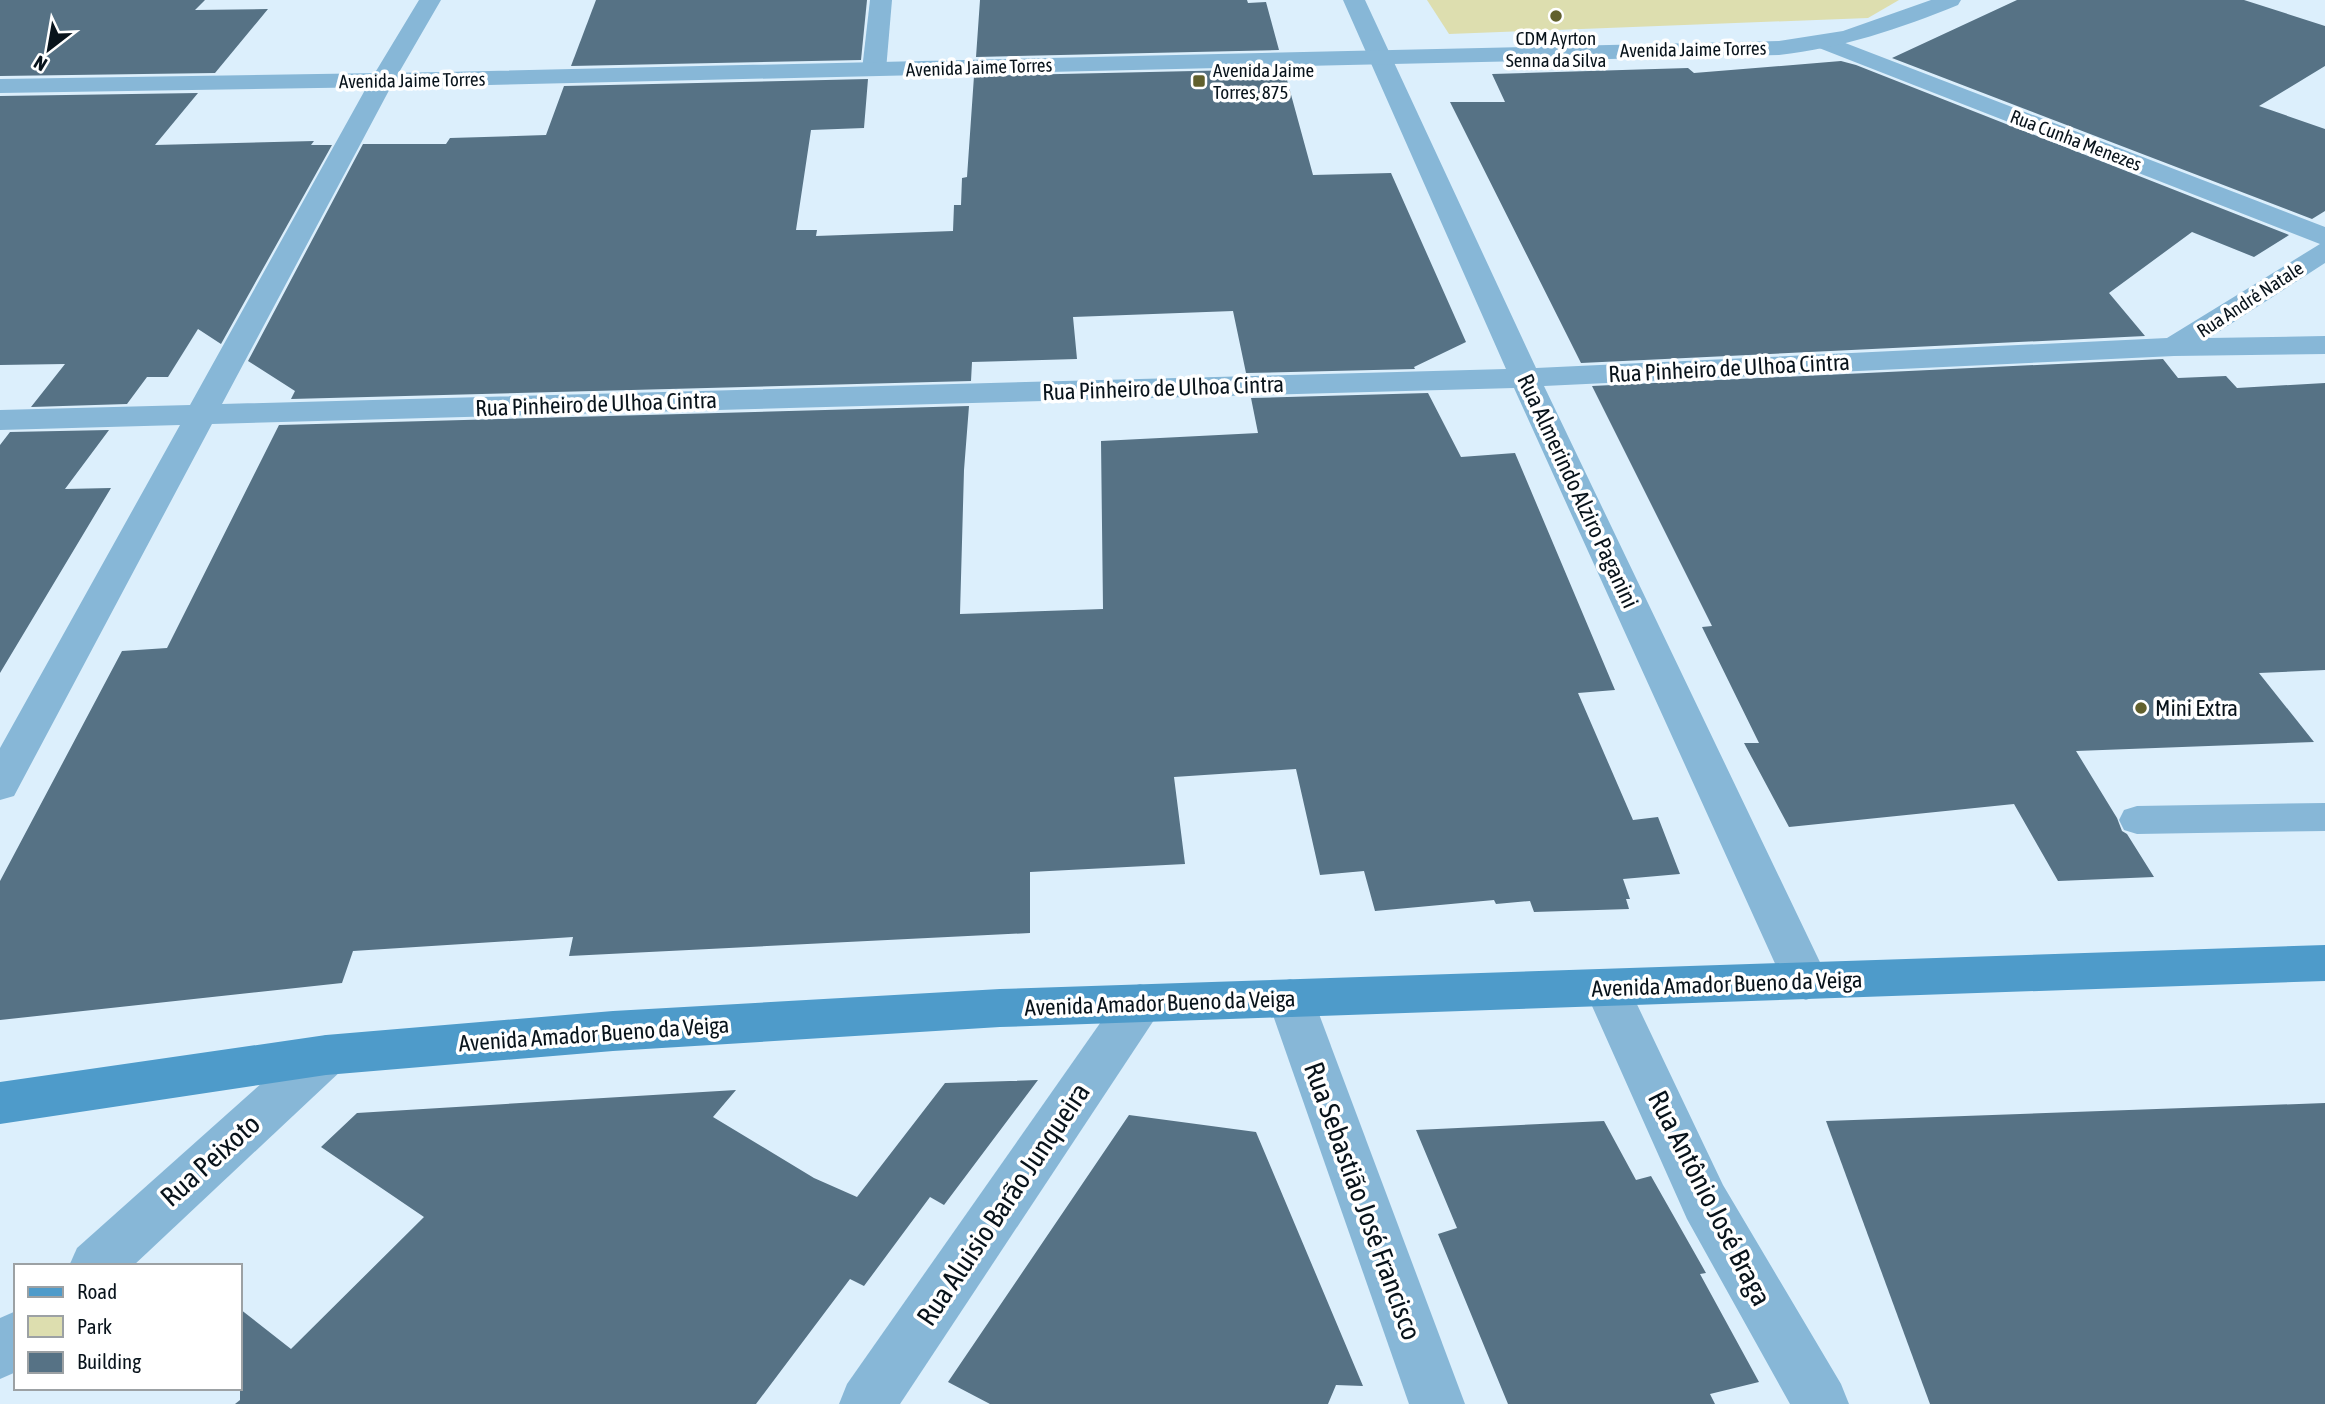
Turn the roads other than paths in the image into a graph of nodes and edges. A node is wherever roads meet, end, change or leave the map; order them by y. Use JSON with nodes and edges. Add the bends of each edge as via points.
{"nodes":[{"id":1,"x":430,"y":0,"type":"edge"},
{"id":2,"x":881,"y":0,"type":"edge"},
{"id":3,"x":1354,"y":0,"type":"edge"},
{"id":4,"x":1950,"y":0,"type":"edge"},
{"id":5,"x":1827,"y":43,"type":"junction"},
{"id":6,"x":1377,"y":55,"type":"junction"},
{"id":7,"x":874,"y":70,"type":"junction"},
{"id":8,"x":382,"y":81,"type":"junction"},
{"id":9,"x":0,"y":86,"type":"edge"},
{"id":10,"x":2325,"y":237,"type":"edge"},
{"id":11,"x":2325,"y":251,"type":"edge"},
{"id":12,"x":2325,"y":345,"type":"edge"},
{"id":13,"x":2174,"y":348,"type":"junction"},
{"id":14,"x":1525,"y":378,"type":"junction"},
{"id":15,"x":202,"y":416,"type":"junction"},
{"id":16,"x":0,"y":420,"type":"edge"},
{"id":17,"x":0,"y":785,"type":"edge"},
{"id":18,"x":2325,"y":817,"type":"edge"},
{"id":19,"x":2137,"y":820,"type":"dead end"},
{"id":20,"x":2325,"y":963,"type":"edge"},
{"id":21,"x":1806,"y":981,"type":"junction"},
{"id":22,"x":1606,"y":988,"type":"junction"},
{"id":23,"x":1290,"y":998,"type":"junction"},
{"id":24,"x":1140,"y":1003,"type":"junction"},
{"id":25,"x":326,"y":1055,"type":"junction"},
{"id":26,"x":0,"y":1103,"type":"edge"},
{"id":27,"x":97,"y":1264,"type":"edge"},
{"id":28,"x":14,"y":1340,"type":"edge"},
{"id":29,"x":0,"y":1352,"type":"edge"},
{"id":30,"x":867,"y":1404,"type":"edge"},
{"id":31,"x":1437,"y":1404,"type":"edge"},
{"id":32,"x":1821,"y":1404,"type":"edge"}],
"edges":[{"from":1,"to":8,"type":"street"},
{"from":2,"to":7,"type":"street"},
{"from":3,"to":6,"type":"street","name":"Rua Almerindo Alziro Paganini"},
{"from":4,"to":5,"type":"street","name":"Avenida Jaime Torres","via":[[1885,27]]},
{"from":5,"to":6,"type":"street","name":"Avenida Jaime Torres","via":[[1779,48]]},
{"from":5,"to":10,"type":"street","name":"Rua Cunha Menezes"},
{"from":6,"to":7,"type":"street","name":"Avenida Jaime Torres"},
{"from":6,"to":14,"type":"street","name":"Rua Almerindo Alziro Paganini"},
{"from":7,"to":8,"type":"street","name":"Avenida Jaime Torres"},
{"from":8,"to":9,"type":"street","name":"Avenida Jaime Torres"},
{"from":8,"to":15,"type":"street"},
{"from":11,"to":13,"type":"street","name":"Rua André Natale"},
{"from":12,"to":13,"type":"street","name":"Rua Pinheiro de Ulhoa Cintra"},
{"from":13,"to":14,"type":"street","name":"Rua Pinheiro de Ulhoa Cintra"},
{"from":14,"to":15,"type":"street","name":"Rua Pinheiro de Ulhoa Cintra"},
{"from":14,"to":21,"type":"street","name":"Rua Almerindo Alziro Paganini"},
{"from":15,"to":16,"type":"street","name":"Rua Pinheiro de Ulhoa Cintra"},
{"from":15,"to":17,"type":"street"},
{"from":18,"to":19,"type":"lane"},
{"from":20,"to":21,"type":"main road","name":"Avenida Amador Bueno da Veiga"},
{"from":21,"to":22,"type":"main road","name":"Avenida Amador Bueno da Veiga"},
{"from":22,"to":23,"type":"main road","name":"Avenida Amador Bueno da Veiga"},
{"from":22,"to":32,"type":"street","name":"Rua Antônio José Braga","via":[[1705,1202]]},
{"from":23,"to":24,"type":"main road","name":"Avenida Amador Bueno da Veiga"},
{"from":23,"to":31,"type":"street","name":"Rua Sebastião José Francisco"},
{"from":24,"to":25,"type":"main road","name":"Avenida Amador Bueno da Veiga","via":[[613,1031]]},
{"from":24,"to":30,"type":"street","name":"Rua Aluisio Barão Junqueira"},
{"from":25,"to":26,"type":"main road","name":"Avenida Amador Bueno da Veiga"},
{"from":25,"to":27,"type":"street","name":"Rua Peixoto"},
{"from":28,"to":29,"type":"street"}]}
